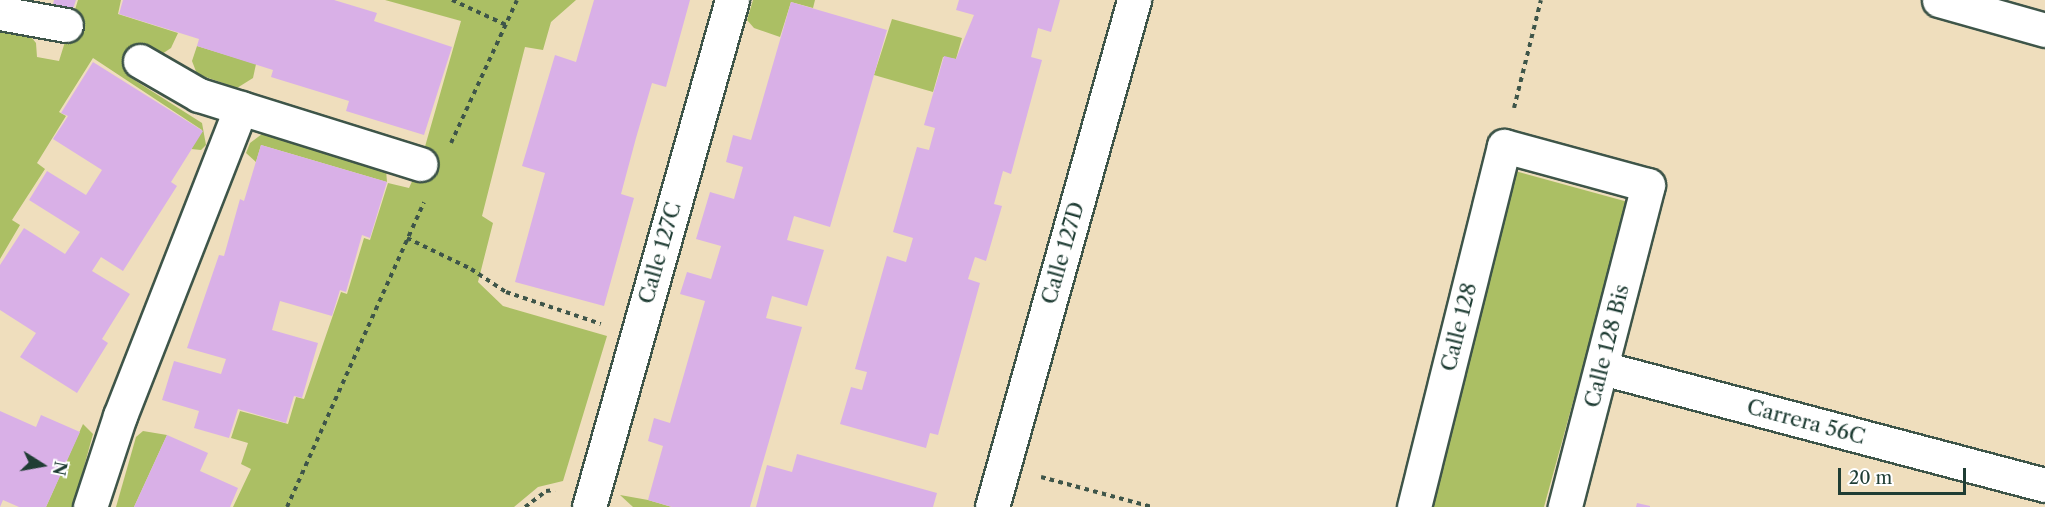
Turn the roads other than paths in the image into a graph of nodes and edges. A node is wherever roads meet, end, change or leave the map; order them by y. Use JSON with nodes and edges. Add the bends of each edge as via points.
{"nodes":[{"id":1,"x":732,"y":0,"type":"edge"},
{"id":2,"x":1134,"y":0,"type":"edge"},
{"id":3,"x":1939,"y":0,"type":"edge"},
{"id":4,"x":0,"y":13,"type":"edge"},
{"id":5,"x":66,"y":25,"type":"dead end"},
{"id":6,"x":2045,"y":30,"type":"edge"},
{"id":7,"x":140,"y":61,"type":"dead end"},
{"id":8,"x":241,"y":108,"type":"junction"},
{"id":9,"x":432,"y":168,"type":"road end"},
{"id":10,"x":1648,"y":184,"type":"joint"},
{"id":11,"x":1602,"y":368,"type":"junction"},
{"id":12,"x":2045,"y":485,"type":"edge"},
{"id":13,"x":90,"y":507,"type":"edge"},
{"id":14,"x":589,"y":507,"type":"edge"},
{"id":15,"x":992,"y":507,"type":"edge"},
{"id":16,"x":1414,"y":507,"type":"edge"},
{"id":17,"x":1565,"y":507,"type":"edge"}],
"edges":[{"from":1,"to":14,"type":"street","name":"Calle 127C"},
{"from":2,"to":15,"type":"street","name":"Calle 127D"},
{"from":3,"to":6,"type":"street"},
{"from":4,"to":5,"type":"street"},
{"from":7,"to":8,"type":"street","via":[[199,95]]},
{"from":8,"to":9,"type":"street"},
{"from":8,"to":13,"type":"street","via":[[120,416]]},
{"from":10,"to":11,"type":"street","name":"Calle 128 Bis"},
{"from":10,"to":16,"type":"street","name":"Calle 128","via":[[1504,146]]},
{"from":11,"to":12,"type":"street","name":"Carrera 56C"},
{"from":11,"to":17,"type":"street","name":"Calle 128 Bis"}]}
